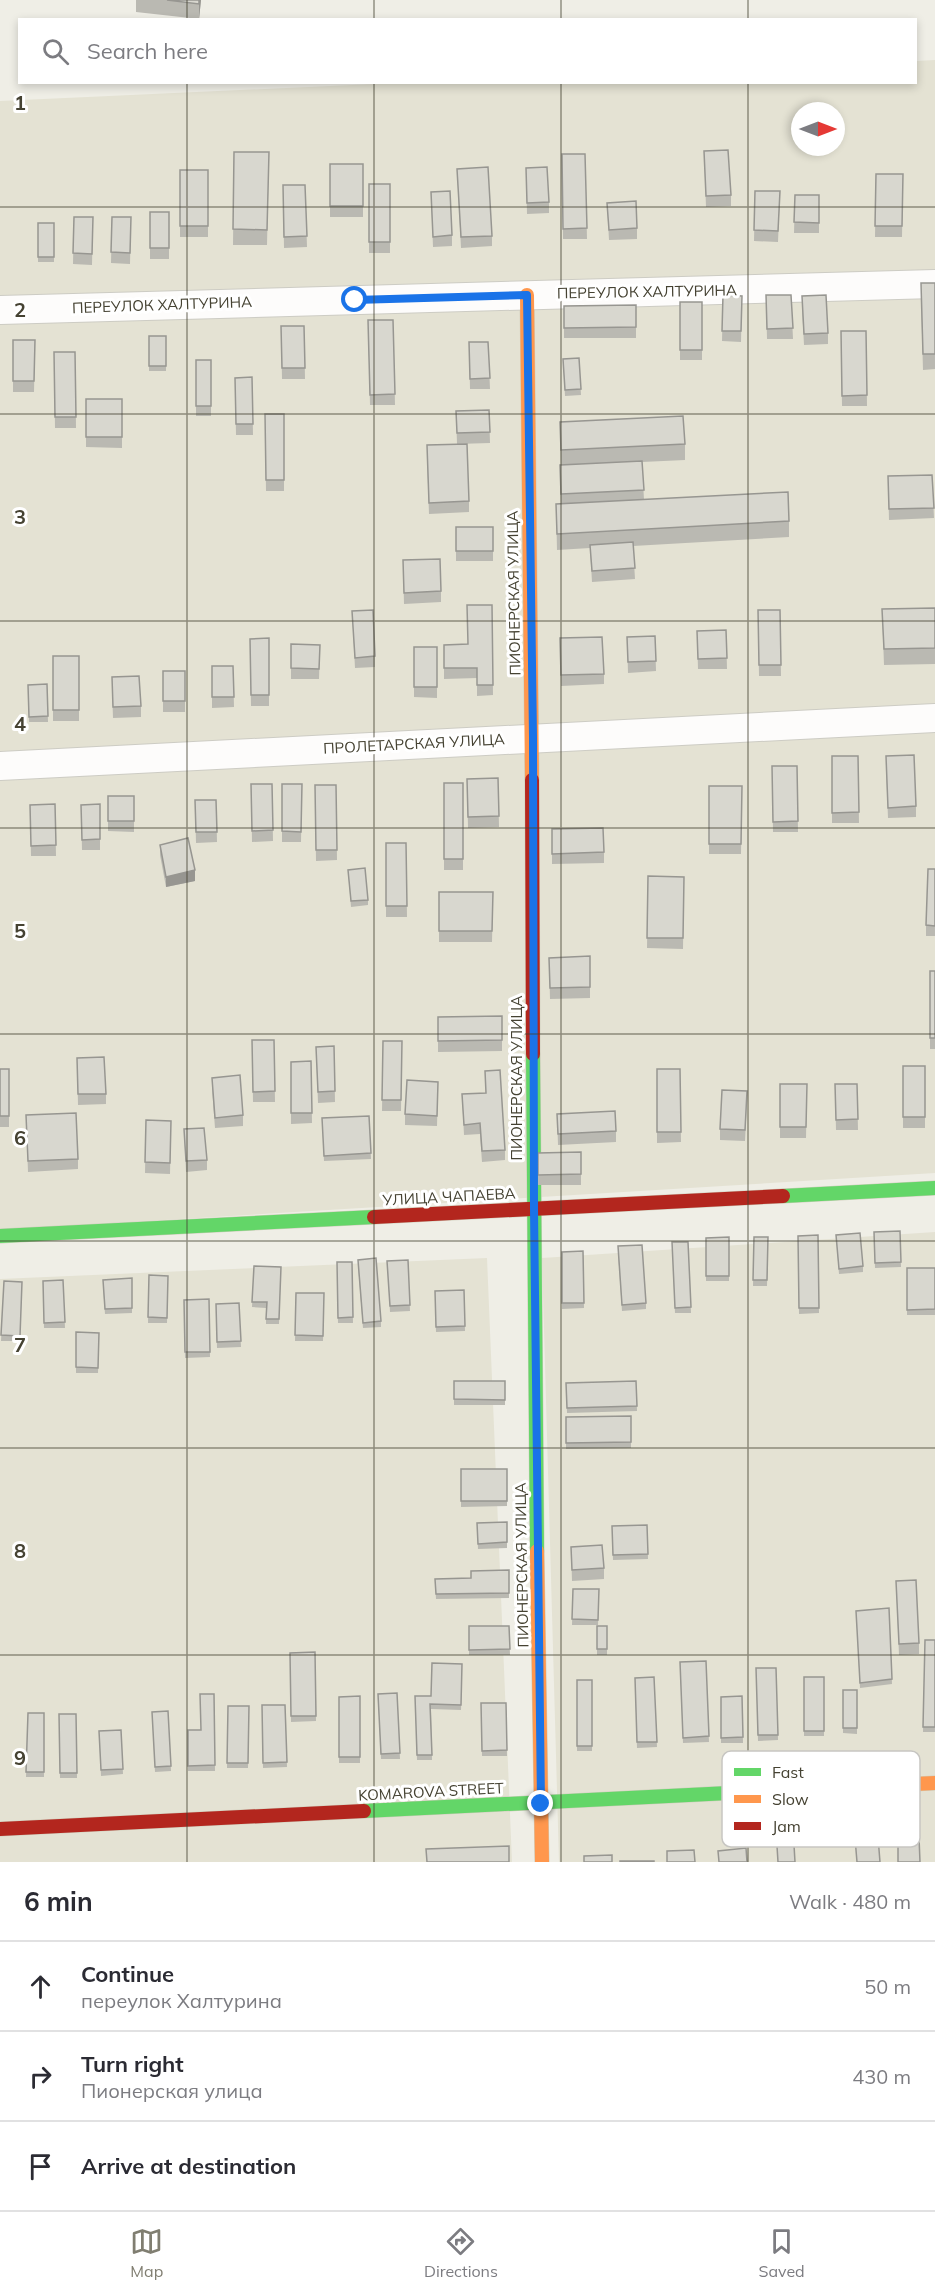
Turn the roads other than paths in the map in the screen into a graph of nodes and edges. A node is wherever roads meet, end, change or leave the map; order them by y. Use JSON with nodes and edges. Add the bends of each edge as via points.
{"nodes":[{"id":1,"x":935,"y":285,"type":"edge"},
{"id":2,"x":527,"y":295,"type":"junction"},
{"id":3,"x":0,"y":310,"type":"edge"},
{"id":4,"x":935,"y":718,"type":"edge"},
{"id":5,"x":533,"y":737,"type":"junction"},
{"id":6,"x":0,"y":766,"type":"edge"},
{"id":7,"x":935,"y":1188,"type":"edge"},
{"id":8,"x":534,"y":1209,"type":"junction"},
{"id":9,"x":0,"y":1236,"type":"edge"},
{"id":10,"x":935,"y":1783,"type":"edge"},
{"id":11,"x":920,"y":1784,"type":"edge"},
{"id":12,"x":722,"y":1794,"type":"edge"},
{"id":13,"x":541,"y":1804,"type":"junction"},
{"id":14,"x":0,"y":1829,"type":"edge"},
{"id":15,"x":542,"y":1862,"type":"edge"}],
"edges":[{"from":1,"to":2,"type":"street","name":"ПЕРЕУЛОК ХАЛТУРИНА"},
{"from":2,"to":3,"type":"street","name":"ПЕРЕУЛОК ХАЛТУРИНА"},
{"from":2,"to":5,"type":"street","name":"ПИОНЕРСКАЯ УЛИЦА"},
{"from":4,"to":5,"type":"street","name":"ПРОЛЕТАРСКАЯ УЛИЦА"},
{"from":5,"to":6,"type":"street","name":"ПРОЛЕТАРСКАЯ УЛИЦА"},
{"from":5,"to":8,"type":"street","name":"ПИОНЕРСКАЯ УЛИЦА"},
{"from":7,"to":8,"type":"street","name":"УЛИЦА ЧАПАЕВА"},
{"from":8,"to":9,"type":"street","name":"УЛИЦА ЧАПАЕВА"},
{"from":8,"to":13,"type":"street","name":"ПИОНЕРСКАЯ УЛИЦА"},
{"from":10,"to":11,"type":"street","name":"KOMAROVA STREET"},
{"from":12,"to":13,"type":"street","name":"KOMAROVA STREET"},
{"from":13,"to":14,"type":"street","name":"KOMAROVA STREET"},
{"from":13,"to":15,"type":"street","name":"ПИОНЕРСКАЯ УЛИЦА"}]}
